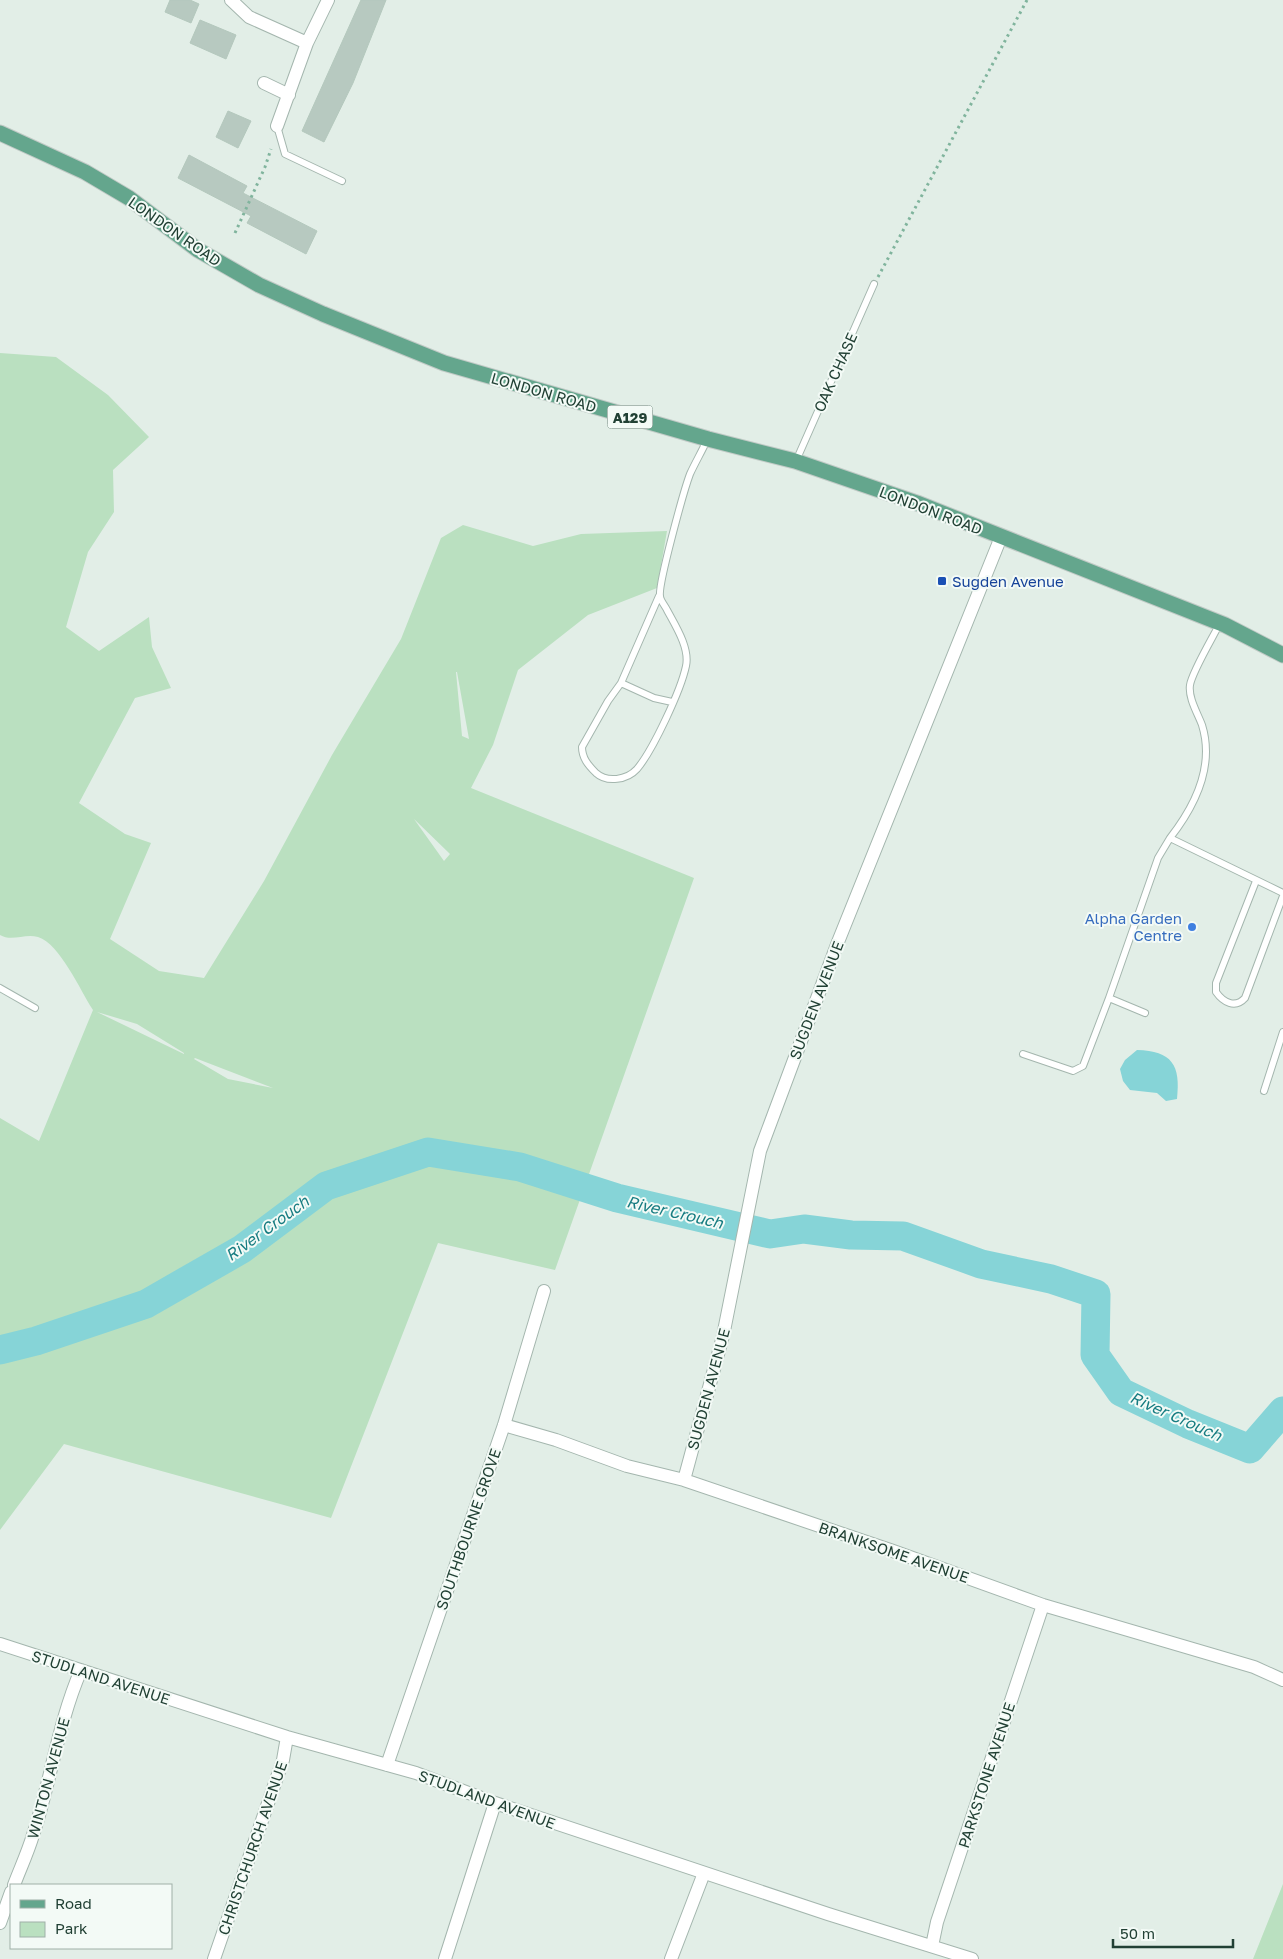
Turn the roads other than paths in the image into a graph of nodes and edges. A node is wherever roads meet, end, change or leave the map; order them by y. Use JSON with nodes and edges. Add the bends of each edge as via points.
{"nodes":[{"id":1,"x":231,"y":0,"type":"edge"},
{"id":2,"x":328,"y":0,"type":"edge"},
{"id":3,"x":307,"y":44,"type":"junction"},
{"id":4,"x":264,"y":83,"type":"dead end"},
{"id":5,"x":289,"y":95,"type":"junction"},
{"id":6,"x":277,"y":126,"type":"joint"},
{"id":7,"x":0,"y":133,"type":"edge"},
{"id":8,"x":342,"y":181,"type":"dead end"},
{"id":9,"x":874,"y":284,"type":"road end"},
{"id":10,"x":708,"y":439,"type":"junction"},
{"id":11,"x":795,"y":461,"type":"junction"},
{"id":12,"x":1001,"y":537,"type":"junction"},
{"id":13,"x":660,"y":596,"type":"junction"},
{"id":14,"x":1220,"y":623,"type":"junction"},
{"id":15,"x":1283,"y":655,"type":"edge"},
{"id":16,"x":621,"y":683,"type":"junction"},
{"id":17,"x":672,"y":702,"type":"junction"},
{"id":18,"x":1170,"y":838,"type":"junction"},
{"id":19,"x":1256,"y":880,"type":"junction"},
{"id":20,"x":1283,"y":895,"type":"edge"},
{"id":21,"x":0,"y":988,"type":"edge"},
{"id":22,"x":1109,"y":998,"type":"junction"},
{"id":23,"x":35,"y":1008,"type":"dead end"},
{"id":24,"x":1145,"y":1013,"type":"dead end"},
{"id":25,"x":1283,"y":1032,"type":"edge"},
{"id":26,"x":1023,"y":1054,"type":"dead end"},
{"id":27,"x":1264,"y":1090,"type":"dead end"},
{"id":28,"x":544,"y":1291,"type":"dead end"},
{"id":29,"x":504,"y":1425,"type":"junction"},
{"id":30,"x":684,"y":1480,"type":"junction"},
{"id":31,"x":1043,"y":1605,"type":"junction"},
{"id":32,"x":0,"y":1644,"type":"edge"},
{"id":33,"x":81,"y":1670,"type":"junction"},
{"id":34,"x":1283,"y":1680,"type":"edge"},
{"id":35,"x":287,"y":1737,"type":"junction"},
{"id":36,"x":387,"y":1765,"type":"junction"},
{"id":37,"x":495,"y":1803,"type":"junction"},
{"id":38,"x":704,"y":1873,"type":"junction"},
{"id":39,"x":14,"y":1884,"type":"edge"},
{"id":40,"x":10,"y":1895,"type":"edge"},
{"id":41,"x":0,"y":1923,"type":"edge"},
{"id":42,"x":932,"y":1946,"type":"junction"},
{"id":43,"x":214,"y":1959,"type":"edge"},
{"id":44,"x":445,"y":1959,"type":"edge"},
{"id":45,"x":672,"y":1959,"type":"edge"},
{"id":46,"x":972,"y":1959,"type":"edge"}],
"edges":[{"from":1,"to":3,"type":"street","via":[[249,16]]},
{"from":2,"to":3,"type":"street"},
{"from":3,"to":5,"type":"street"},
{"from":4,"to":5,"type":"street"},
{"from":5,"to":6,"type":"street"},
{"from":6,"to":8,"type":"lane","via":[[285,154]]},
{"from":7,"to":10,"type":"main road","name":"LONDON ROAD","number":"A129","via":[[85,172],[129,198],[198,250],[259,285],[323,314],[444,364]]},
{"from":9,"to":11,"type":"lane","name":"OAK CHASE"},
{"from":10,"to":11,"type":"main road","name":"LONDON ROAD","number":"A129"},
{"from":10,"to":13,"type":"lane","via":[[690,475],[667,557]]},
{"from":11,"to":12,"type":"main road","name":"LONDON ROAD","number":"A129","via":[[917,503]]},
{"from":12,"to":14,"type":"main road","name":"LONDON ROAD","number":"A129"},
{"from":12,"to":30,"type":"street","name":"SUGDEN AVENUE","via":[[838,942],[760,1151],[723,1336]]},
{"from":13,"to":16,"type":"lane"},
{"from":13,"to":17,"type":"lane","via":[[688,660]]},
{"from":14,"to":15,"type":"main road","name":"LONDON ROAD","number":"A129"},
{"from":14,"to":18,"type":"lane","via":[[1190,686],[1202,728],[1206,769],[1194,804]]},
{"from":16,"to":17,"type":"lane","via":[[654,698]]},
{"from":16,"to":17,"type":"lane","via":[[582,747],[587,764],[600,776],[613,780],[636,770],[657,737]]},
{"from":18,"to":19,"type":"lane"},
{"from":18,"to":22,"type":"lane","via":[[1158,858]]},
{"from":19,"to":20,"type":"lane"},
{"from":19,"to":20,"type":"lane","via":[[1216,983],[1216,992],[1225,1001],[1240,1004],[1245,998]]},
{"from":21,"to":23,"type":"lane"},
{"from":22,"to":24,"type":"lane"},
{"from":22,"to":26,"type":"lane","via":[[1083,1066],[1073,1072]]},
{"from":25,"to":27,"type":"lane"},
{"from":28,"to":29,"type":"street","name":"SOUTHBOURNE GROVE"},
{"from":29,"to":30,"type":"street","name":"BRANKSOME AVENUE","via":[[627,1466]]},
{"from":29,"to":36,"type":"street","name":"SOUTHBOURNE GROVE"},
{"from":30,"to":31,"type":"street","name":"BRANKSOME AVENUE"},
{"from":31,"to":34,"type":"street","name":"BRANKSOME AVENUE","via":[[1254,1668]]},
{"from":31,"to":42,"type":"street","name":"PARKSTONE AVENUE","via":[[937,1922]]},
{"from":32,"to":33,"type":"street","name":"STUDLAND AVENUE"},
{"from":33,"to":35,"type":"street","name":"STUDLAND AVENUE"},
{"from":33,"to":39,"type":"street","name":"WINTON AVENUE","via":[[56,1747],[34,1835]]},
{"from":35,"to":36,"type":"street","name":"STUDLAND AVENUE"},
{"from":35,"to":43,"type":"street","name":"CHRISTCHURCH AVENUE","via":[[283,1760]]},
{"from":36,"to":37,"type":"street","name":"STUDLAND AVENUE"},
{"from":37,"to":38,"type":"street","name":"STUDLAND AVENUE"},
{"from":37,"to":44,"type":"street"},
{"from":38,"to":42,"type":"street","name":"STUDLAND AVENUE"},
{"from":38,"to":45,"type":"street"},
{"from":40,"to":41,"type":"street"},
{"from":42,"to":46,"type":"street","name":"STUDLAND AVENUE"}]}
